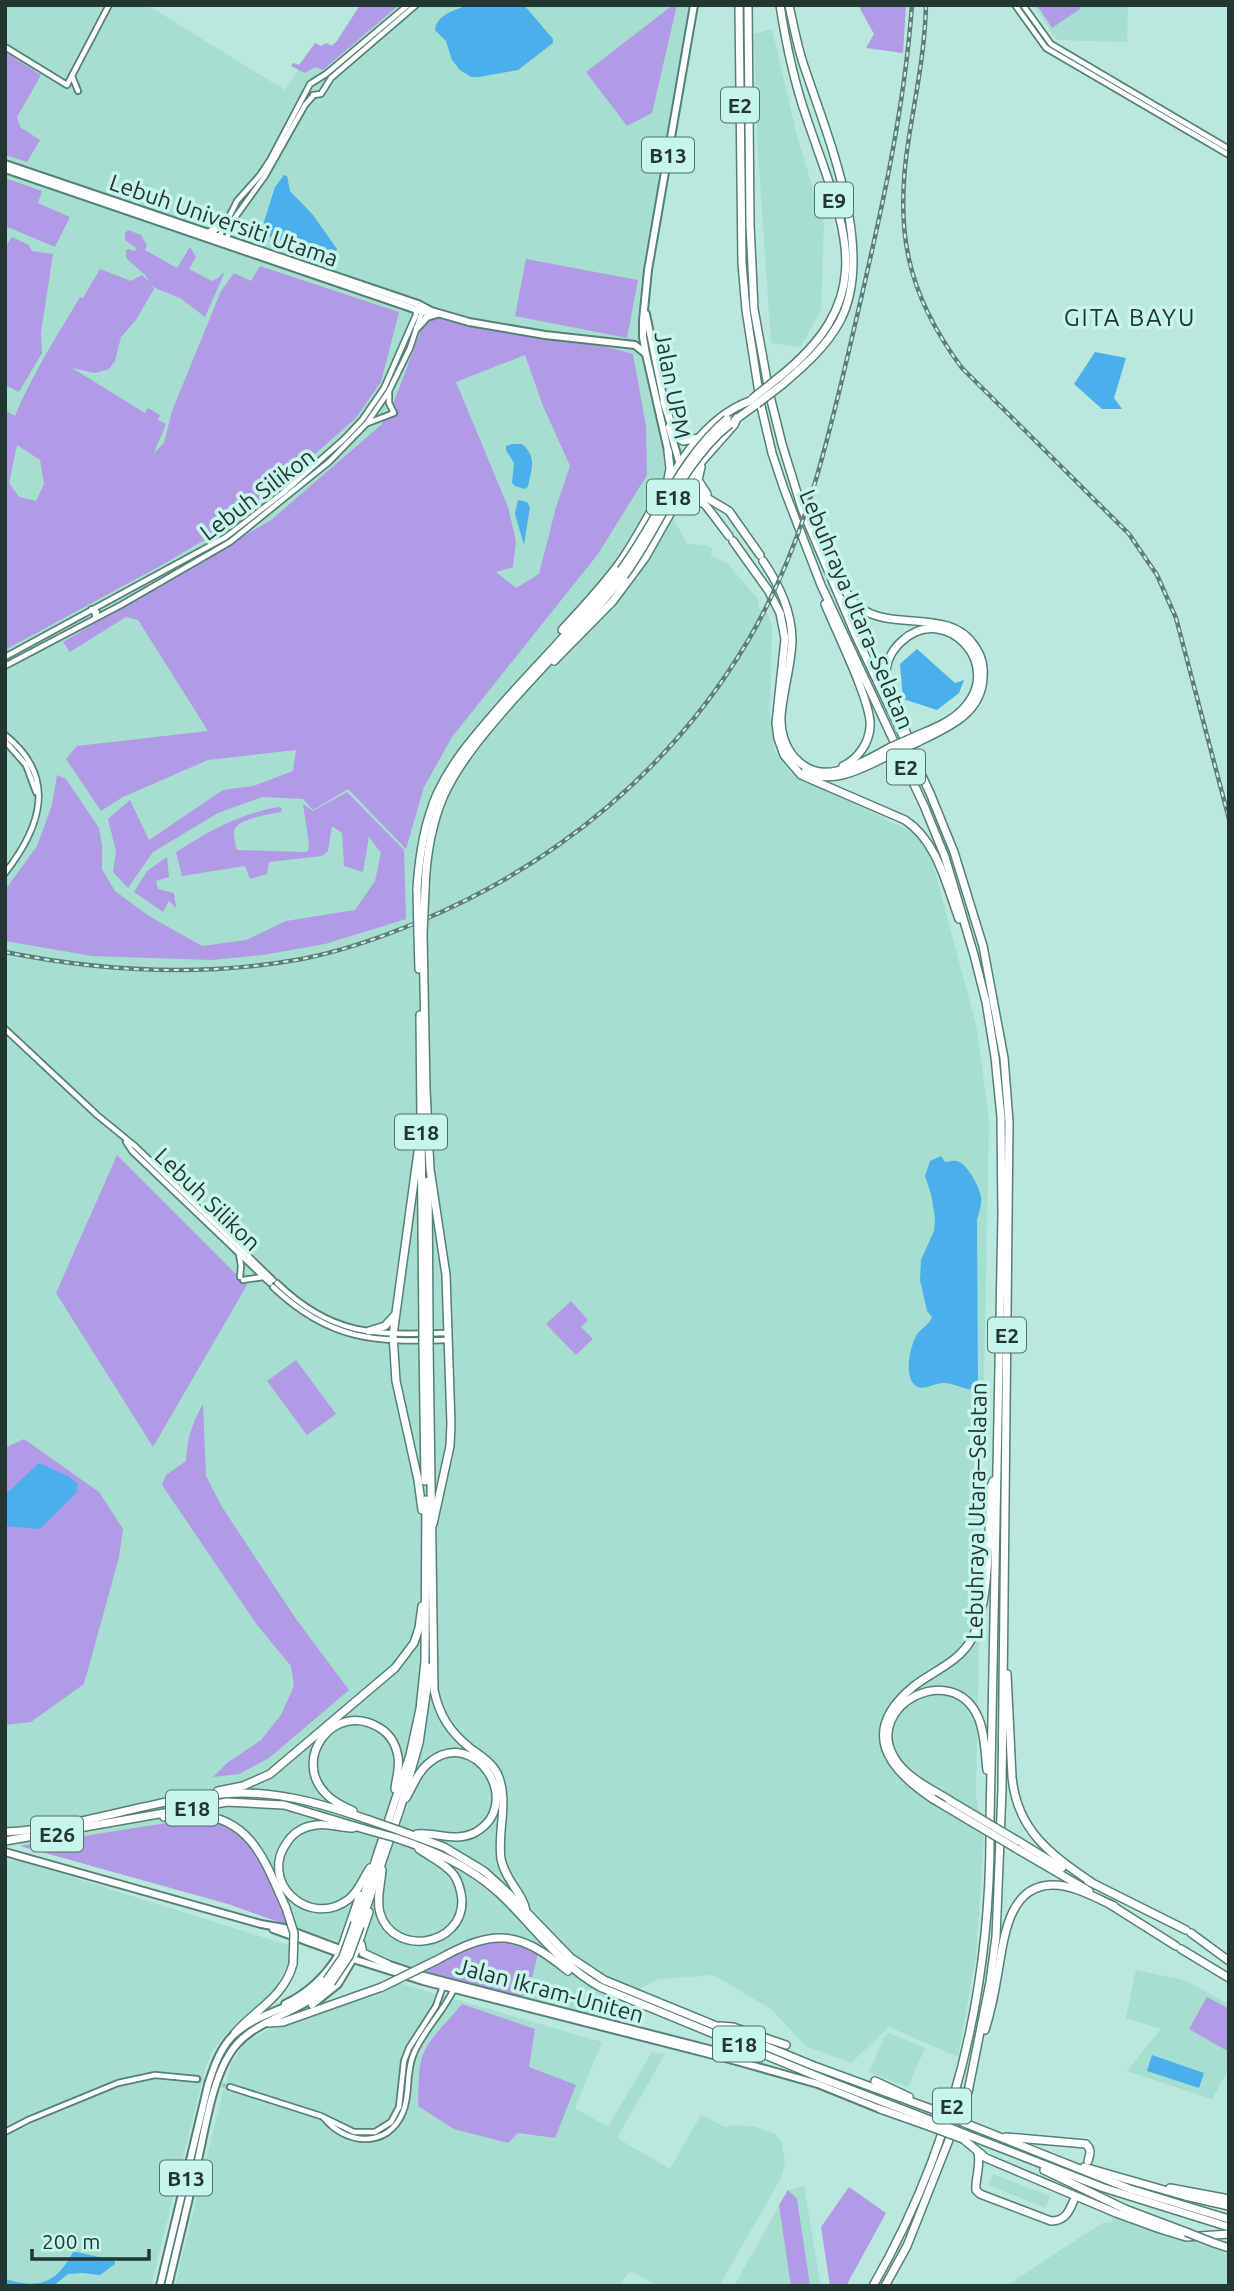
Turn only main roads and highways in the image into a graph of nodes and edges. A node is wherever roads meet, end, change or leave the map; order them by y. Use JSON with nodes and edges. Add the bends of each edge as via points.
{"nodes":[{"id":1,"x":694,"y":5,"type":"edge"},
{"id":2,"x":739,"y":5,"type":"edge"},
{"id":3,"x":748,"y":5,"type":"edge"},
{"id":4,"x":780,"y":5,"type":"edge"},
{"id":5,"x":789,"y":5,"type":"edge"},
{"id":6,"x":822,"y":113,"type":"junction"},
{"id":7,"x":805,"y":115,"type":"junction"},
{"id":8,"x":5,"y":164,"type":"edge"},
{"id":9,"x":5,"y":169,"type":"edge"},
{"id":10,"x":207,"y":233,"type":"junction"},
{"id":11,"x":222,"y":240,"type":"junction"},
{"id":12,"x":235,"y":242,"type":"junction"},
{"id":13,"x":645,"y":305,"type":"junction"},
{"id":14,"x":422,"y":309,"type":"junction"},
{"id":15,"x":439,"y":314,"type":"junction"},
{"id":16,"x":413,"y":332,"type":"road end"},
{"id":17,"x":646,"y":354,"type":"junction"},
{"id":18,"x":780,"y":381,"type":"junction"},
{"id":19,"x":753,"y":401,"type":"junction"},
{"id":20,"x":664,"y":402,"type":"junction"},
{"id":21,"x":737,"y":418,"type":"junction"},
{"id":22,"x":729,"y":421,"type":"junction"},
{"id":23,"x":699,"y":438,"type":"junction"},
{"id":24,"x":668,"y":451,"type":"junction"},
{"id":25,"x":704,"y":456,"type":"junction"},
{"id":26,"x":678,"y":468,"type":"junction"},
{"id":27,"x":688,"y":483,"type":"junction"},
{"id":28,"x":667,"y":486,"type":"junction"},
{"id":29,"x":680,"y":497,"type":"junction"},
{"id":30,"x":707,"y":501,"type":"junction"},
{"id":31,"x":802,"y":509,"type":"junction"},
{"id":32,"x":662,"y":528,"type":"junction"},
{"id":33,"x":622,"y":573,"type":"junction"},
{"id":34,"x":821,"y":585,"type":"junction"},
{"id":35,"x":552,"y":649,"type":"junction"},
{"id":36,"x":530,"y":682,"type":"junction"},
{"id":37,"x":917,"y":739,"type":"junction"},
{"id":38,"x":892,"y":750,"type":"junction"},
{"id":39,"x":789,"y":763,"type":"junction"},
{"id":40,"x":827,"y":772,"type":"junction"},
{"id":41,"x":930,"y":793,"type":"junction"},
{"id":42,"x":421,"y":889,"type":"junction"},
{"id":43,"x":421,"y":934,"type":"junction"},
{"id":44,"x":974,"y":955,"type":"junction"},
{"id":45,"x":428,"y":1124,"type":"junction"},
{"id":46,"x":421,"y":1136,"type":"junction"},
{"id":47,"x":395,"y":1315,"type":"junction"},
{"id":48,"x":426,"y":1329,"type":"junction"},
{"id":49,"x":369,"y":1331,"type":"road end"},
{"id":50,"x":426,"y":1344,"type":"junction"},
{"id":51,"x":996,"y":1472,"type":"junction"},
{"id":52,"x":426,"y":1517,"type":"junction"},
{"id":53,"x":431,"y":1528,"type":"junction"},
{"id":54,"x":426,"y":1580,"type":"junction"},
{"id":55,"x":1003,"y":1614,"type":"junction"},
{"id":56,"x":432,"y":1649,"type":"junction"},
{"id":57,"x":990,"y":1788,"type":"junction"},
{"id":58,"x":204,"y":1796,"type":"junction"},
{"id":59,"x":397,"y":1806,"type":"junction"},
{"id":60,"x":107,"y":1814,"type":"joint"},
{"id":61,"x":135,"y":1819,"type":"junction"},
{"id":62,"x":367,"y":1820,"type":"junction"},
{"id":63,"x":109,"y":1824,"type":"joint"},
{"id":64,"x":364,"y":1829,"type":"junction"},
{"id":65,"x":5,"y":1832,"type":"edge"},
{"id":66,"x":397,"y":1834,"type":"junction"},
{"id":67,"x":412,"y":1839,"type":"junction"},
{"id":68,"x":5,"y":1841,"type":"edge"},
{"id":69,"x":1018,"y":1845,"type":"junction"},
{"id":70,"x":5,"y":1852,"type":"edge"},
{"id":71,"x":379,"y":1862,"type":"junction"},
{"id":72,"x":372,"y":1871,"type":"junction"},
{"id":73,"x":1091,"y":1882,"type":"junction"},
{"id":74,"x":1114,"y":1906,"type":"junction"},
{"id":75,"x":526,"y":1912,"type":"junction"},
{"id":76,"x":358,"y":1924,"type":"junction"},
{"id":77,"x":540,"y":1933,"type":"junction"},
{"id":78,"x":361,"y":1940,"type":"junction"},
{"id":79,"x":340,"y":1951,"type":"junction"},
{"id":80,"x":554,"y":1951,"type":"junction"},
{"id":81,"x":354,"y":1957,"type":"junction"},
{"id":82,"x":1229,"y":1961,"type":"edge"},
{"id":83,"x":387,"y":1964,"type":"junction"},
{"id":84,"x":1229,"y":1978,"type":"edge"},
{"id":85,"x":329,"y":1981,"type":"junction"},
{"id":86,"x":272,"y":2013,"type":"junction"},
{"id":87,"x":272,"y":2022,"type":"junction"},
{"id":88,"x":716,"y":2026,"type":"junction"},
{"id":89,"x":235,"y":2033,"type":"junction"},
{"id":90,"x":650,"y":2035,"type":"junction"},
{"id":91,"x":979,"y":2042,"type":"junction"},
{"id":92,"x":664,"y":2043,"type":"junction"},
{"id":93,"x":786,"y":2045,"type":"dead end"},
{"id":94,"x":733,"y":2060,"type":"junction"},
{"id":95,"x":875,"y":2081,"type":"dead end"},
{"id":96,"x":916,"y":2102,"type":"junction"},
{"id":97,"x":880,"y":2109,"type":"joint"},
{"id":98,"x":932,"y":2124,"type":"junction"},
{"id":99,"x":995,"y":2135,"type":"junction"},
{"id":100,"x":964,"y":2136,"type":"junction"},
{"id":101,"x":978,"y":2153,"type":"junction"},
{"id":102,"x":1012,"y":2154,"type":"junction"},
{"id":103,"x":1088,"y":2161,"type":"dead end"},
{"id":104,"x":1066,"y":2163,"type":"junction"},
{"id":105,"x":1145,"y":2185,"type":"junction"},
{"id":106,"x":1229,"y":2199,"type":"edge"},
{"id":107,"x":1074,"y":2200,"type":"dead end"},
{"id":108,"x":1229,"y":2206,"type":"edge"},
{"id":109,"x":1229,"y":2219,"type":"edge"},
{"id":110,"x":1229,"y":2227,"type":"edge"},
{"id":111,"x":1229,"y":2234,"type":"edge"},
{"id":112,"x":1223,"y":2246,"type":"edge"},
{"id":113,"x":160,"y":2286,"type":"edge"},
{"id":114,"x":168,"y":2286,"type":"edge"},
{"id":115,"x":873,"y":2286,"type":"edge"},
{"id":116,"x":885,"y":2286,"type":"edge"}],
"edges":[{"from":1,"to":13,"type":"main road","name":"Jalan UPM","number":"B13"},
{"from":2,"to":34,"type":"highway","name":"Lebuhraya Utara–Selatan","number":"E2","via":[[746,310],[772,453]]},
{"from":3,"to":31,"type":"highway","name":"Lebuhraya Utara–Selatan","number":"E2","via":[[754,309],[769,392]]},
{"from":4,"to":7,"type":"highway","number":"E9"},
{"from":5,"to":6,"type":"highway","number":"E9"},
{"from":6,"to":7,"type":"highway","via":[[816,120]]},
{"from":6,"to":18,"type":"highway","number":"E9","via":[[851,230],[851,287],[830,338],[813,359]]},
{"from":7,"to":18,"type":"highway","number":"E9","via":[[844,232],[845,278],[838,307],[824,333]]},
{"from":8,"to":10,"type":"main road","name":"Lebuh Universiti Utama"},
{"from":9,"to":11,"type":"main road","name":"Lebuh Universiti Utama"},
{"from":10,"to":11,"type":"main road","name":"Lebuh Universiti Utama"},
{"from":10,"to":12,"type":"main road","via":[[227,226]]},
{"from":11,"to":12,"type":"main road","name":"Lebuh Universiti Utama"},
{"from":11,"to":14,"type":"main road","name":"Lebuh Universiti Utama"},
{"from":12,"to":14,"type":"main road","name":"Lebuh Universiti Utama"},
{"from":13,"to":17,"type":"main road","name":"Jalan UPM","number":"B13"},
{"from":13,"to":20,"type":"main road","name":"Jalan UPM","number":"B13"},
{"from":14,"to":15,"type":"main road","name":"Lebuh Universiti Utama"},
{"from":15,"to":16,"type":"main road","via":[[427,317]]},
{"from":15,"to":17,"type":"main road","name":"Lebuh Universiti Utama","via":[[545,335],[635,345]]},
{"from":17,"to":24,"type":"main road","name":"Jalan UPM","number":"B13"},
{"from":18,"to":19,"type":"highway","number":"E9","bridge":true},
{"from":19,"to":21,"type":"highway","number":"E9"},
{"from":19,"to":22,"type":"highway","number":"E9"},
{"from":19,"to":23,"type":"highway","via":[[727,412]]},
{"from":20,"to":23,"type":"highway","via":[[675,436],[683,441]]},
{"from":20,"to":26,"type":"main road","name":"Jalan UPM","number":"B13"},
{"from":21,"to":22,"type":"highway","number":"E9"},
{"from":21,"to":25,"type":"highway"},
{"from":22,"to":33,"type":"highway","number":"E18","bridge":true,"via":[[694,453]]},
{"from":23,"to":26,"type":"highway"},
{"from":24,"to":26,"type":"main road","name":"Jalan UPM","number":"B13"},
{"from":24,"to":28,"type":"highway"},
{"from":25,"to":27,"type":"highway"},
{"from":25,"to":30,"type":"highway","via":[[698,480]]},
{"from":26,"to":27,"type":"highway"},
{"from":26,"to":28,"type":"highway"},
{"from":27,"to":29,"type":"highway"},
{"from":27,"to":30,"type":"highway"},
{"from":28,"to":29,"type":"highway","via":[[678,485]]},
{"from":28,"to":35,"type":"highway","via":[[621,561],[554,640]]},
{"from":29,"to":32,"type":"highway"},
{"from":30,"to":32,"type":"highway","via":[[681,503]]},
{"from":30,"to":39,"type":"highway","via":[[780,613],[785,639],[777,732]]},
{"from":30,"to":40,"type":"highway","via":[[729,511],[778,583],[789,612],[792,639],[781,717],[784,743],[797,761]]},
{"from":31,"to":37,"type":"highway","via":[[811,518],[847,595],[858,607],[873,615],[954,628],[977,649],[984,678],[975,703],[961,719]]},
{"from":31,"to":41,"type":"highway","name":"Lebuhraya Utara–Selatan","number":"E2"},
{"from":32,"to":36,"type":"highway","via":[[612,601]]},
{"from":33,"to":35,"type":"highway","number":"E18"},
{"from":33,"to":36,"type":"highway","number":"E18","via":[[603,602]]},
{"from":34,"to":40,"type":"highway","via":[[868,708],[870,727],[858,755]]},
{"from":34,"to":44,"type":"highway","name":"Lebuhraya Utara–Selatan","number":"E2","via":[[925,808]]},
{"from":35,"to":42,"type":"highway","number":"E18","via":[[469,742],[447,776],[428,821],[420,856]]},
{"from":36,"to":42,"type":"highway","number":"E18","via":[[473,746],[453,778],[435,822]]},
{"from":37,"to":38,"type":"highway","bridge":true},
{"from":37,"to":41,"type":"highway","via":[[953,718],[976,687],[974,655],[960,638],[944,631],[927,629],[905,638],[891,655],[886,674],[891,698]]},
{"from":38,"to":39,"type":"highway","via":[[849,773],[828,778]]},
{"from":38,"to":40,"type":"highway"},
{"from":39,"to":44,"type":"highway","via":[[814,782],[917,827],[930,846]]},
{"from":41,"to":55,"type":"highway","name":"Lebuhraya Utara–Selatan","number":"E2","via":[[983,946],[1004,1058],[1009,1122]]},
{"from":42,"to":43,"type":"highway","number":"E18","bridge":true},
{"from":43,"to":45,"type":"highway","number":"E18"},
{"from":43,"to":46,"type":"highway","number":"E18"},
{"from":44,"to":51,"type":"highway","name":"Lebuhraya Utara–Selatan","number":"E2","via":[[995,1057],[1000,1117]]},
{"from":45,"to":48,"type":"highway","number":"E18"},
{"from":45,"to":53,"type":"highway","via":[[446,1275],[450,1446]]},
{"from":46,"to":47,"type":"highway"},
{"from":46,"to":48,"type":"highway","number":"E18"},
{"from":47,"to":49,"type":"highway","via":[[384,1326]]},
{"from":47,"to":52,"type":"highway","via":[[396,1381]]},
{"from":48,"to":50,"type":"highway","number":"E18","bridge":true},
{"from":50,"to":52,"type":"highway","number":"E18"},
{"from":50,"to":53,"type":"highway","number":"E18"},
{"from":51,"to":57,"type":"highway","name":"Lebuhraya Utara–Selatan","number":"E2"},
{"from":51,"to":69,"type":"highway","bridge":true,"via":[[990,1487],[982,1615],[971,1641],[897,1702],[883,1735],[887,1756],[902,1776],[933,1799]]},
{"from":52,"to":54,"type":"highway","number":"E18"},
{"from":53,"to":56,"type":"highway","number":"E18"},
{"from":54,"to":58,"type":"highway","via":[[419,1628],[396,1668],[270,1774]]},
{"from":54,"to":59,"type":"highway","number":"E18","via":[[419,1709]]},
{"from":55,"to":73,"type":"highway","via":[[1014,1794],[1043,1847]]},
{"from":55,"to":91,"type":"highway","name":"Lebuhraya Utara–Selatan","number":"E2","via":[[996,1937]]},
{"from":56,"to":59,"type":"highway","number":"E18","via":[[419,1743]]},
{"from":56,"to":75,"type":"highway","via":[[434,1690],[444,1721],[489,1762],[500,1780],[501,1856]]},
{"from":57,"to":69,"type":"highway","bridge":true,"via":[[982,1728],[967,1702],[952,1692],[927,1691],[898,1709],[892,1718],[890,1742],[893,1756],[903,1768]]},
{"from":57,"to":115,"type":"highway","name":"Lebuhraya Utara–Selatan","number":"E2","via":[[988,1914],[969,2036],[939,2144]]},
{"from":58,"to":60,"type":"highway","number":"E18"},
{"from":58,"to":62,"type":"highway","number":"E18","via":[[285,1796]]},
{"from":59,"to":62,"type":"highway","via":[[399,1760],[395,1745],[379,1727],[364,1721],[339,1724],[319,1742],[316,1774],[324,1792]]},
{"from":59,"to":67,"type":"highway","via":[[422,1769],[443,1754],[476,1759],[494,1781],[494,1808],[475,1832],[457,1837],[428,1833]]},
{"from":59,"to":71,"type":"highway","number":"E18"},
{"from":60,"to":65,"type":"highway","number":"E26"},
{"from":61,"to":63,"type":"highway","number":"E18"},
{"from":61,"to":64,"type":"highway","number":"E18","via":[[249,1801],[284,1805]]},
{"from":61,"to":89,"type":"highway","bridge":true,"via":[[197,1815],[237,1827],[257,1848],[286,1908],[294,1933],[293,1964],[280,1991]]},
{"from":62,"to":66,"type":"highway","number":"E18","bridge":true},
{"from":63,"to":68,"type":"highway","number":"E26"},
{"from":64,"to":66,"type":"highway","number":"E18","bridge":true},
{"from":64,"to":71,"type":"highway","via":[[314,1825],[298,1832],[282,1850],[281,1882],[300,1904],[327,1908],[350,1898]]},
{"from":66,"to":67,"type":"highway","number":"E18"},
{"from":67,"to":71,"type":"highway","via":[[448,1868],[460,1889],[457,1921],[440,1937],[408,1941],[386,1925],[378,1906]]},
{"from":67,"to":75,"type":"highway","number":"E18","via":[[444,1847],[472,1862]]},
{"from":67,"to":77,"type":"highway","number":"E18","via":[[478,1877]]},
{"from":69,"to":73,"type":"highway"},
{"from":69,"to":74,"type":"highway"},
{"from":70,"to":79,"type":"main road","via":[[284,1928]]},
{"from":71,"to":72,"type":"highway","number":"B13"},
{"from":71,"to":76,"type":"highway","number":"B13"},
{"from":71,"to":78,"type":"highway"},
{"from":72,"to":76,"type":"highway","number":"B13"},
{"from":72,"to":79,"type":"highway"},
{"from":73,"to":82,"type":"highway","via":[[1188,1931]]},
{"from":74,"to":84,"type":"highway"},
{"from":74,"to":91,"type":"highway","via":[[1053,1885],[1038,1888],[1020,1901],[1006,1926],[992,2005]]},
{"from":75,"to":77,"type":"highway","number":"E18"},
{"from":76,"to":85,"type":"highway","number":"B13","bridge":true,"via":[[349,1956]]},
{"from":77,"to":80,"type":"highway","number":"E18"},
{"from":78,"to":81,"type":"highway"},
{"from":78,"to":83,"type":"highway","via":[[363,1953]]},
{"from":79,"to":81,"type":"main road","via":[[349,1946]]},
{"from":79,"to":81,"type":"main road","via":[[345,1962]]},
{"from":79,"to":86,"type":"main road","via":[[308,1990]]},
{"from":80,"to":87,"type":"highway","bridge":true,"via":[[519,1940],[474,1941],[382,1987]]},
{"from":80,"to":88,"type":"highway","number":"E18","via":[[604,1980]]},
{"from":80,"to":98,"type":"highway","number":"E18","via":[[600,1987]]},
{"from":81,"to":83,"type":"main road","name":"Jalan Ikram-Uniten"},
{"from":81,"to":87,"type":"main road","via":[[338,1984],[318,2001]]},
{"from":81,"to":92,"type":"main road","name":"Jalan Ikram-Uniten","via":[[443,1986]]},
{"from":83,"to":90,"type":"main road","name":"Jalan Ikram-Uniten"},
{"from":85,"to":86,"type":"main road","number":"B13"},
{"from":85,"to":87,"type":"main road","number":"B13","via":[[305,2004]]},
{"from":86,"to":89,"type":"main road","number":"B13"},
{"from":87,"to":114,"type":"main road","number":"B13","via":[[239,2041],[218,2082]]},
{"from":88,"to":93,"type":"highway"},
{"from":88,"to":96,"type":"highway","number":"E18"},
{"from":89,"to":113,"type":"main road","number":"B13","via":[[213,2069]]},
{"from":90,"to":92,"type":"main road"},
{"from":90,"to":94,"type":"main road","name":"Jalan Ikram-Uniten","via":[[728,2054]]},
{"from":91,"to":116,"type":"highway","name":"Lebuhraya Utara–Selatan","number":"E2","via":[[960,2114],[907,2246]]},
{"from":92,"to":94,"type":"main road","name":"Jalan Ikram-Uniten"},
{"from":94,"to":97,"type":"main road","name":"Jalan Ikram-Uniten","via":[[818,2084]]},
{"from":95,"to":96,"type":"highway"},
{"from":96,"to":99,"type":"highway","number":"E18","bridge":true},
{"from":97,"to":98,"type":"highway"},
{"from":98,"to":100,"type":"highway","number":"E18","bridge":true},
{"from":99,"to":103,"type":"highway","via":[[1086,2144],[1091,2153]]},
{"from":99,"to":104,"type":"highway","number":"E18"},
{"from":100,"to":101,"type":"highway"},
{"from":100,"to":102,"type":"highway","number":"E18"},
{"from":101,"to":107,"type":"highway","via":[[976,2190],[980,2194],[1051,2221],[1063,2219]]},
{"from":101,"to":111,"type":"highway","via":[[1160,2229],[1186,2237]]},
{"from":102,"to":110,"type":"highway","number":"E18"},
{"from":102,"to":112,"type":"highway","bridge":true,"via":[[1125,2209]]},
{"from":104,"to":105,"type":"highway"},
{"from":104,"to":109,"type":"highway","number":"E18","via":[[1130,2189]]},
{"from":105,"to":106,"type":"highway"},
{"from":105,"to":108,"type":"highway"}]}
